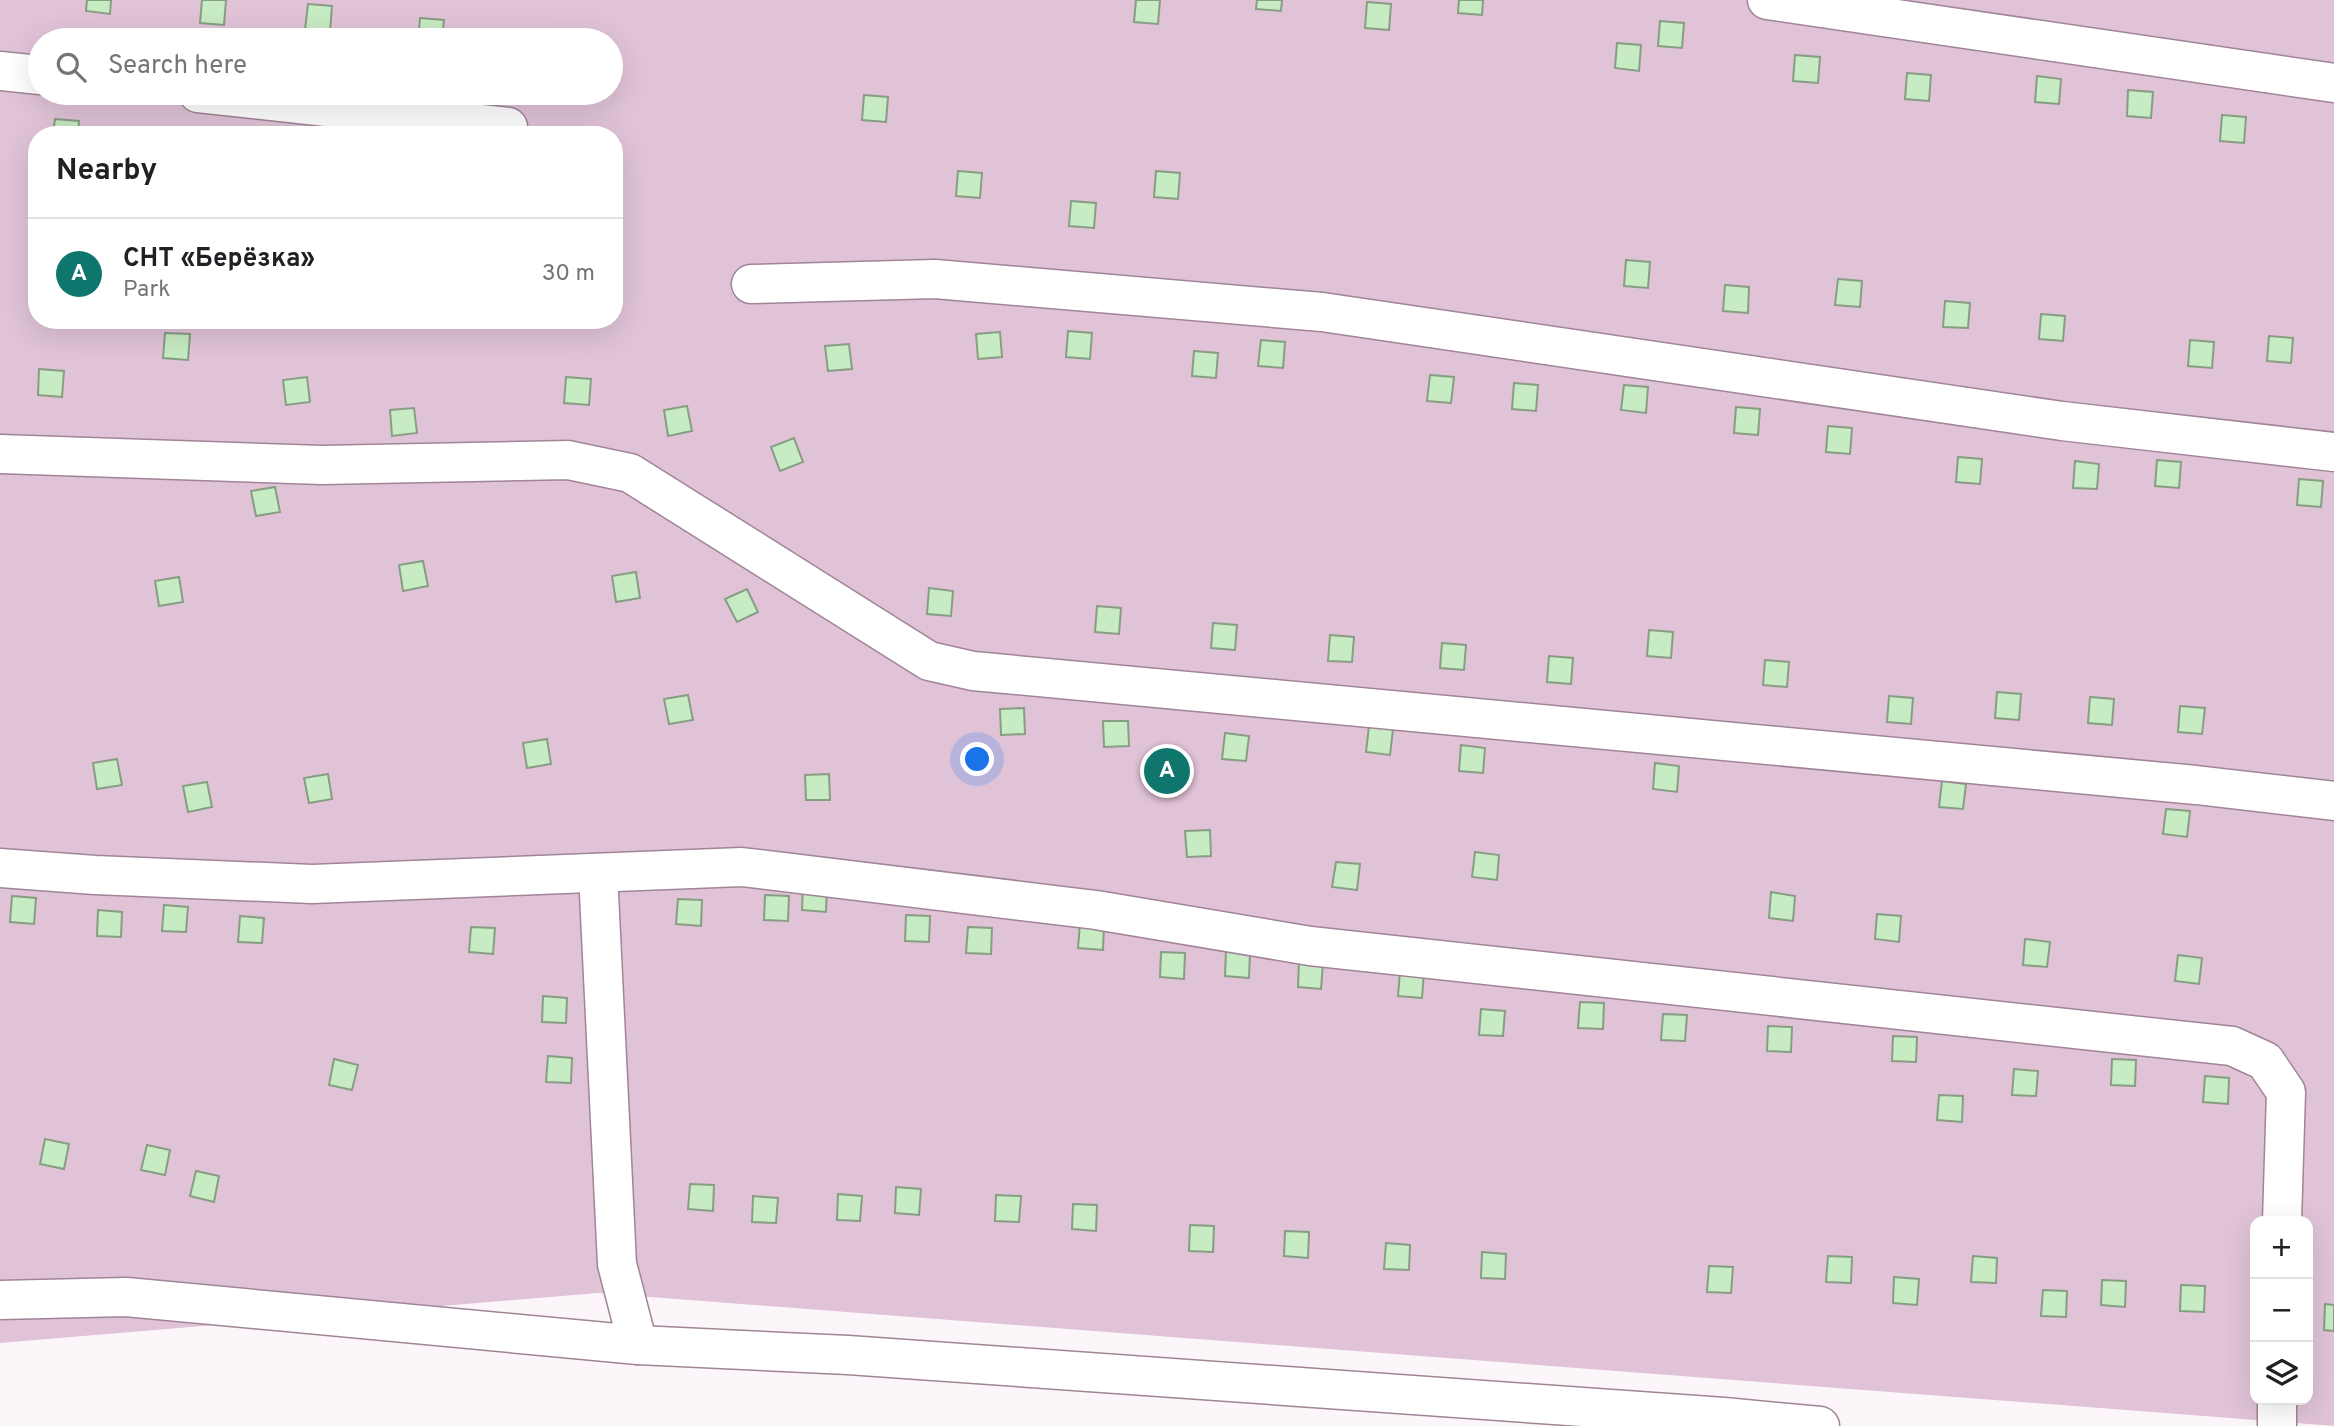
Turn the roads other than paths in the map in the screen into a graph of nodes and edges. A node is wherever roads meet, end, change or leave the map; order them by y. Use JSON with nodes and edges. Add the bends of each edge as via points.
{"nodes":[{"id":1,"x":1767,"y":0,"type":"edge"},
{"id":2,"x":0,"y":71,"type":"edge"},
{"id":3,"x":28,"y":74,"type":"edge"},
{"id":4,"x":2334,"y":83,"type":"edge"},
{"id":5,"x":307,"y":105,"type":"edge"},
{"id":6,"x":499,"y":126,"type":"edge"},
{"id":7,"x":751,"y":284,"type":"dead end"},
{"id":8,"x":2334,"y":452,"type":"edge"},
{"id":9,"x":0,"y":454,"type":"edge"},
{"id":10,"x":2334,"y":801,"type":"edge"},
{"id":11,"x":0,"y":868,"type":"edge"},
{"id":12,"x":598,"y":873,"type":"junction"},
{"id":13,"x":2283,"y":1216,"type":"edge"},
{"id":14,"x":0,"y":1300,"type":"edge"},
{"id":15,"x":638,"y":1345,"type":"junction"},
{"id":16,"x":1424,"y":1396,"type":"junction"},
{"id":17,"x":2277,"y":1405,"type":"edge"},
{"id":18,"x":1398,"y":1426,"type":"edge"},
{"id":19,"x":1820,"y":1426,"type":"edge"},
{"id":20,"x":2277,"y":1426,"type":"edge"}],
"edges":[{"from":1,"to":4,"type":"lane"},
{"from":2,"to":3,"type":"lane"},
{"from":5,"to":6,"type":"lane"},
{"from":7,"to":8,"type":"lane","via":[[935,279],[1322,312],[2062,421]]},
{"from":9,"to":10,"type":"lane","via":[[321,465],[568,460],[630,473],[929,661],[973,671]]},
{"from":11,"to":12,"type":"lane","via":[[312,884]]},
{"from":12,"to":13,"type":"lane","via":[[742,867],[1096,910],[1310,946],[2232,1046],[2265,1061],[2286,1092]]},
{"from":12,"to":15,"type":"lane","via":[[617,1264]]},
{"from":14,"to":15,"type":"lane","via":[[126,1297]]},
{"from":15,"to":16,"type":"lane","via":[[848,1355]]},
{"from":16,"to":18,"type":"lane"},
{"from":16,"to":19,"type":"lane"},
{"from":17,"to":20,"type":"lane"}]}
